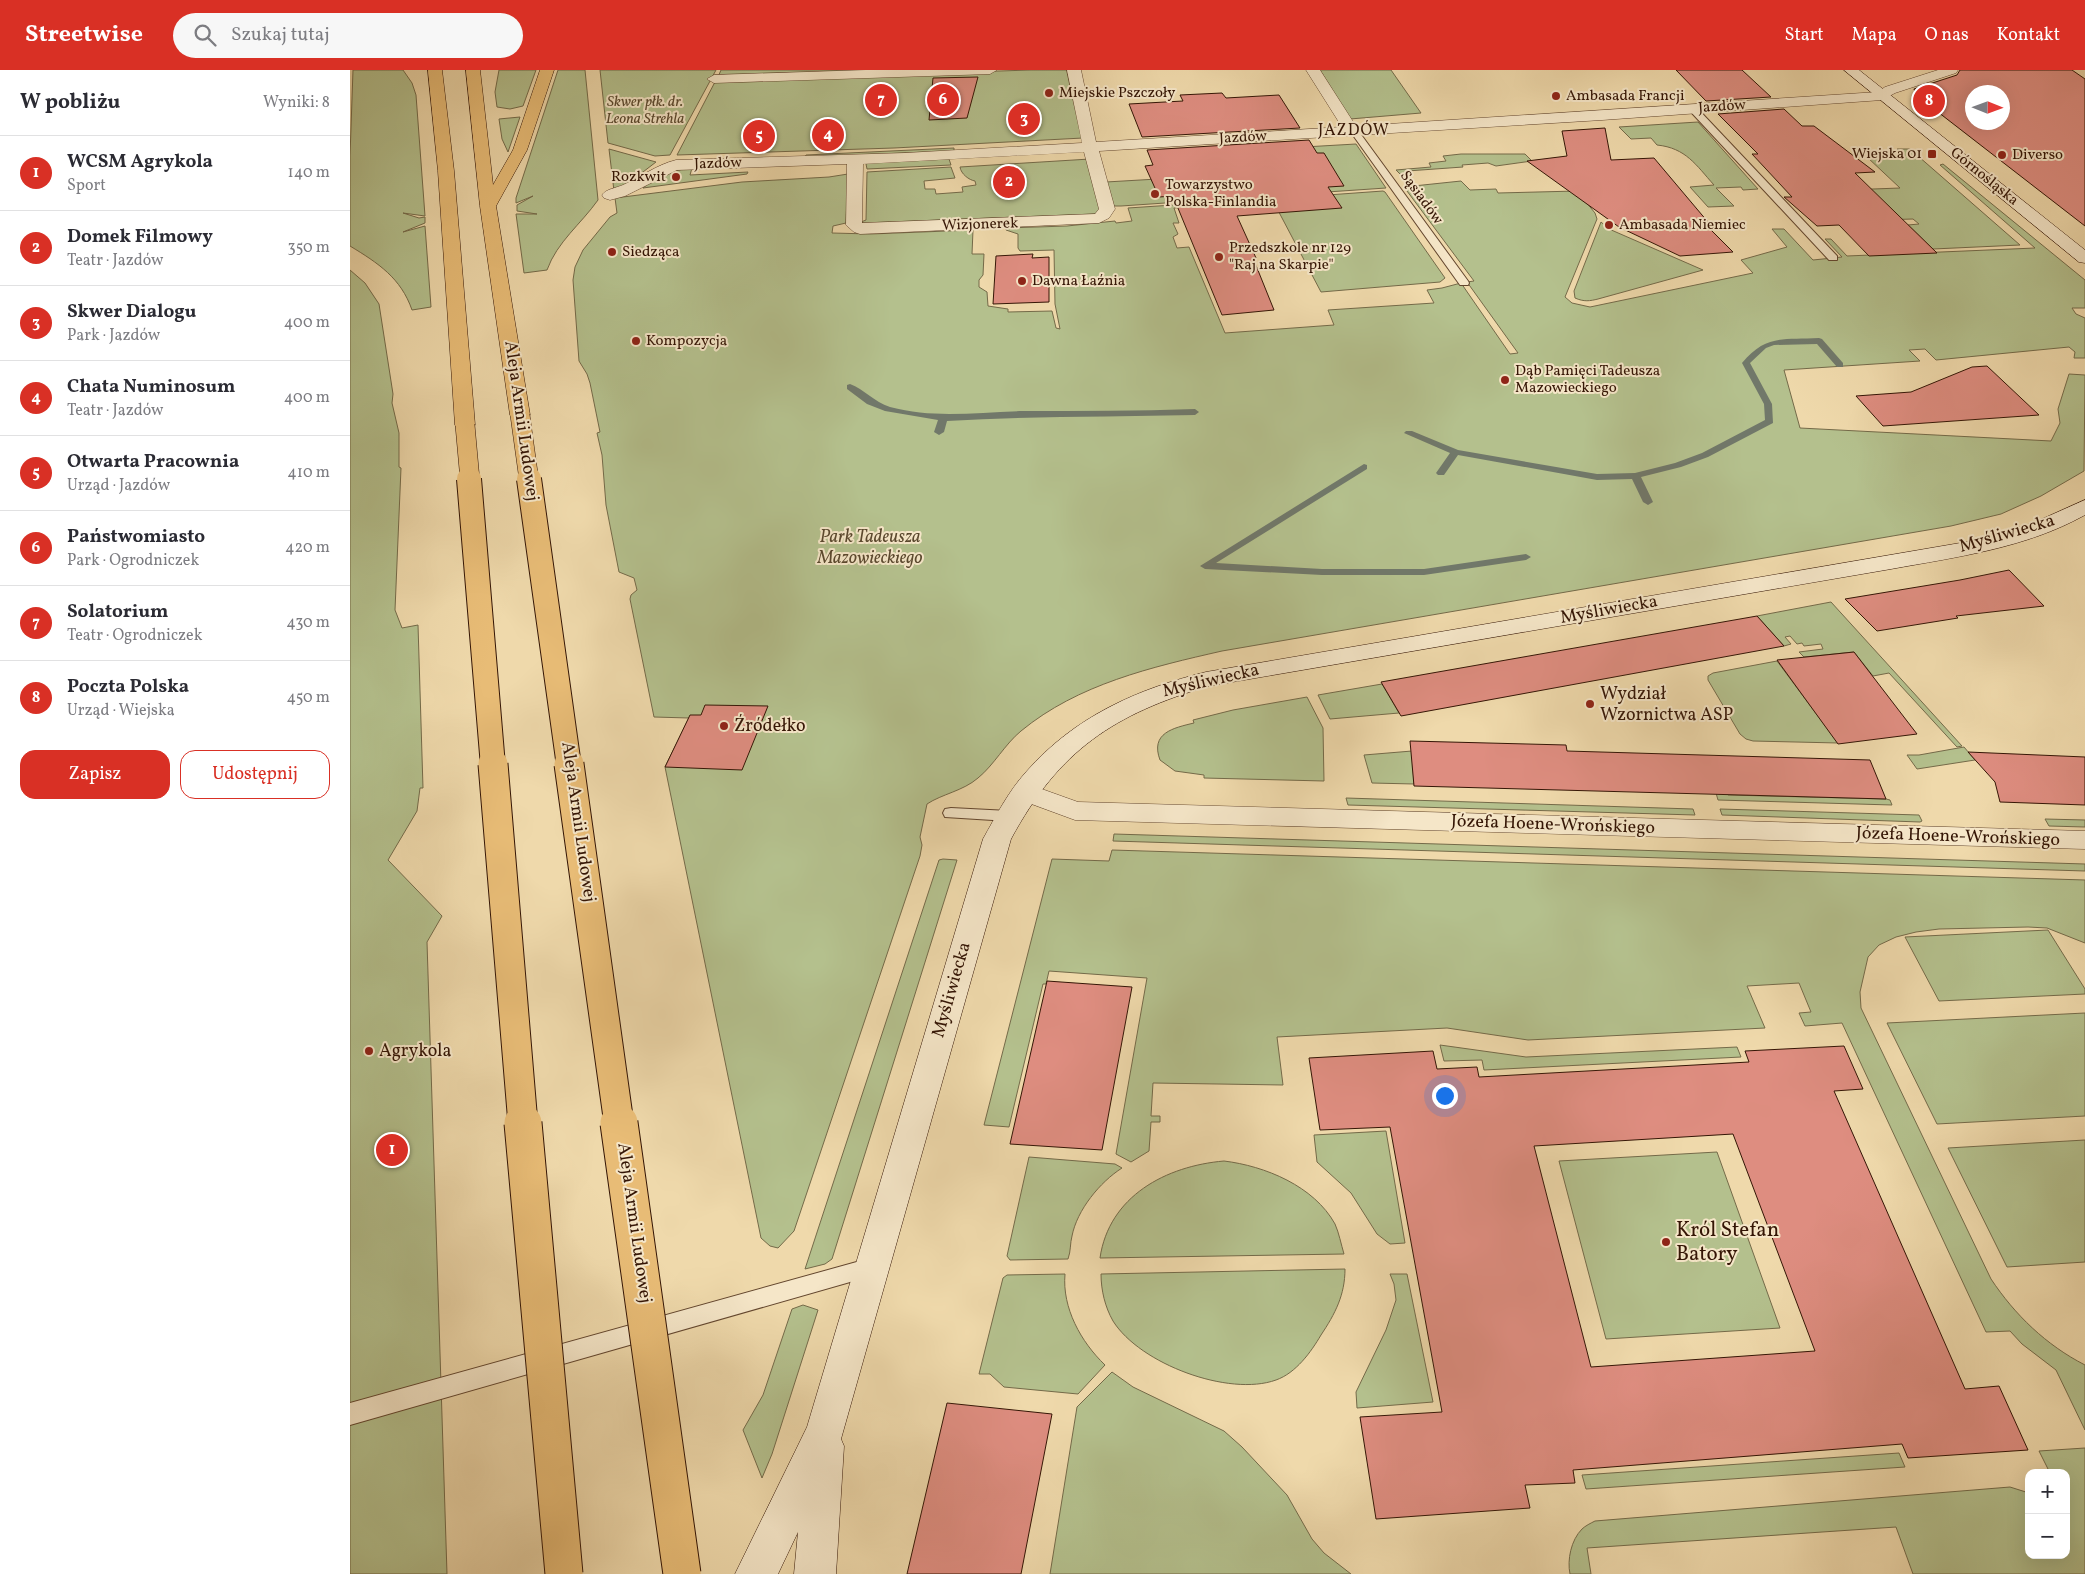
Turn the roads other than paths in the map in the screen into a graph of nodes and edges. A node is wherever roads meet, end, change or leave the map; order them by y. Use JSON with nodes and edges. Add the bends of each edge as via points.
{"nodes":[{"id":1,"x":435,"y":70,"type":"edge"},
{"id":2,"x":473,"y":70,"type":"edge"},
{"id":3,"x":547,"y":70,"type":"edge"},
{"id":4,"x":990,"y":70,"type":"edge"},
{"id":5,"x":1074,"y":70,"type":"edge"},
{"id":6,"x":1313,"y":70,"type":"edge"},
{"id":7,"x":1851,"y":70,"type":"edge"},
{"id":8,"x":1951,"y":70,"type":"edge"},
{"id":9,"x":421,"y":78,"type":"dead end"},
{"id":10,"x":488,"y":79,"type":"dead end"},
{"id":11,"x":714,"y":79,"type":"dead end"},
{"id":12,"x":1882,"y":96,"type":"junction"},
{"id":13,"x":439,"y":100,"type":"junction"},
{"id":14,"x":1693,"y":109,"type":"junction"},
{"id":15,"x":478,"y":114,"type":"junction"},
{"id":16,"x":1354,"y":131,"type":"junction"},
{"id":17,"x":1089,"y":142,"type":"junction"},
{"id":18,"x":855,"y":160,"type":"junction"},
{"id":19,"x":610,"y":195,"type":"dead end"},
{"id":20,"x":488,"y":206,"type":"junction"},
{"id":21,"x":1833,"y":258,"type":"dead end"},
{"id":22,"x":2085,"y":258,"type":"edge"},
{"id":23,"x":1464,"y":282,"type":"dead end"},
{"id":24,"x":2085,"y":506,"type":"edge"},
{"id":25,"x":1017,"y":804,"type":"junction"},
{"id":26,"x":951,"y":814,"type":"dead end"},
{"id":27,"x":2085,"y":840,"type":"edge"},
{"id":28,"x":872,"y":1267,"type":"junction"},
{"id":29,"x":350,"y":1414,"type":"edge"},
{"id":30,"x":825,"y":1430,"type":"junction"},
{"id":31,"x":564,"y":1574,"type":"edge"},
{"id":32,"x":682,"y":1574,"type":"edge"},
{"id":33,"x":756,"y":1574,"type":"edge"},
{"id":34,"x":815,"y":1574,"type":"edge"}],
"edges":[{"from":1,"to":13,"type":"main road"},
{"from":2,"to":15,"type":"main road","name":"Aleja Armii Ludowej"},
{"from":3,"to":20,"type":"main road","via":[[520,150]]},
{"from":4,"to":11,"type":"street"},
{"from":5,"to":17,"type":"street"},
{"from":6,"to":16,"type":"street"},
{"from":7,"to":12,"type":"street","name":"Górnośląska"},
{"from":8,"to":12,"type":"street","via":[[1890,90]]},
{"from":9,"to":13,"type":"main road"},
{"from":10,"to":15,"type":"main road"},
{"from":12,"to":14,"type":"street","name":"Jazdów"},
{"from":12,"to":22,"type":"street","name":"Górnośląska"},
{"from":13,"to":31,"type":"main road","bridge":true,"via":[[519,1076]]},
{"from":14,"to":16,"type":"street","name":"Jazdów"},
{"from":14,"to":21,"type":"lane"},
{"from":15,"to":20,"type":"main road","name":"Aleja Armii Ludowej"},
{"from":16,"to":17,"type":"street","name":"Jazdów"},
{"from":16,"to":23,"type":"lane","name":"Sąsiadów"},
{"from":17,"to":18,"type":"street","name":"Jazdów"},
{"from":17,"to":18,"type":"street","name":"Wizjonerek","via":[[1107,209],[1096,218],[856,228]]},
{"from":18,"to":19,"type":"street","name":"Jazdów","via":[[676,166],[658,170],[628,190]]},
{"from":20,"to":32,"type":"main road","name":"Aleja Armii Ludowej","bridge":true},
{"from":24,"to":25,"type":"street","name":"Myśliwiecka","via":[[2070,516],[1994,542],[1236,673],[1184,685],[1141,699],[1099,721],[1043,770]]},
{"from":25,"to":26,"type":"lane"},
{"from":25,"to":27,"type":"street","name":"Józefa Hoene-Wrońskiego","via":[[1075,811]]},
{"from":25,"to":28,"type":"street","name":"Myśliwiecka","via":[[991,854]]},
{"from":28,"to":29,"type":"lane"},
{"from":28,"to":30,"type":"street","name":"Myśliwiecka"},
{"from":30,"to":33,"type":"street","name":"Myśliwiecka"},
{"from":30,"to":34,"type":"street","name":"Myśliwiecka"}]}
